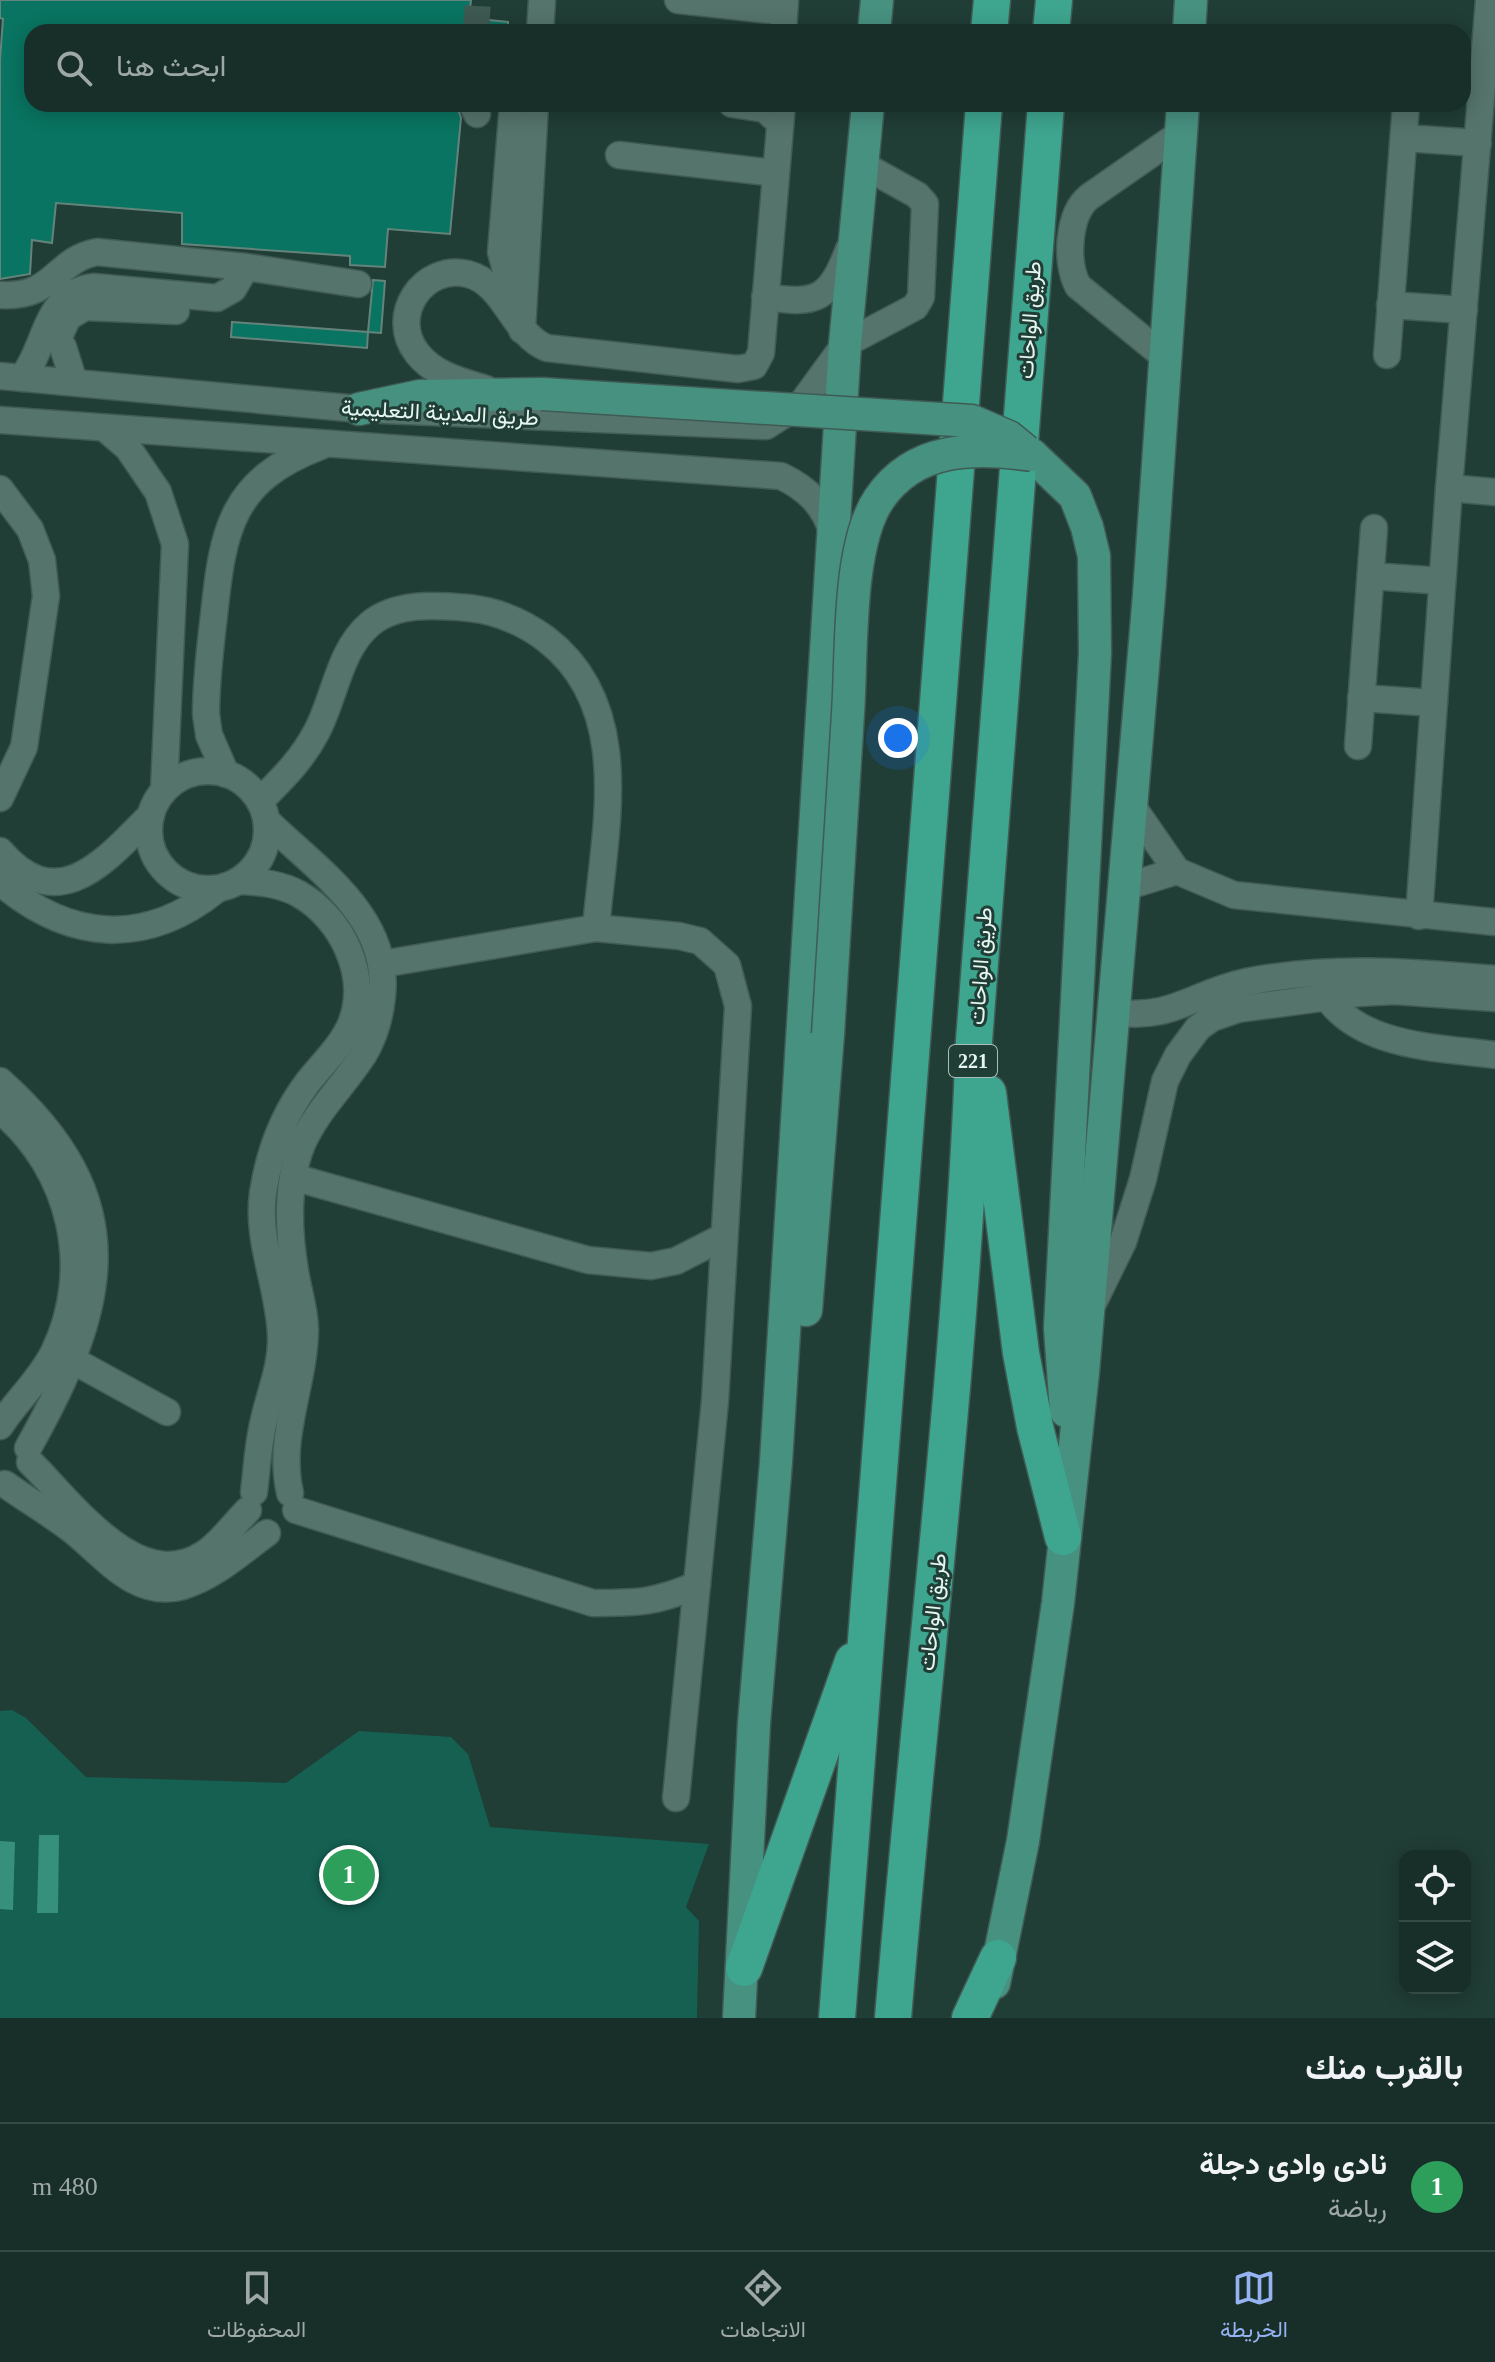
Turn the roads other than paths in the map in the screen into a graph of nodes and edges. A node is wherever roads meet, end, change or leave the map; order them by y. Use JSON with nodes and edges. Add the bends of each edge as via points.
{"nodes":[{"id":1,"x":542,"y":0,"type":"edge"},
{"id":2,"x":678,"y":0,"type":"edge"},
{"id":3,"x":856,"y":0,"type":"edge"},
{"id":4,"x":877,"y":0,"type":"edge"},
{"id":5,"x":992,"y":0,"type":"edge"},
{"id":6,"x":1054,"y":0,"type":"edge"},
{"id":7,"x":1191,"y":0,"type":"edge"},
{"id":8,"x":1489,"y":0,"type":"edge"},
{"id":9,"x":776,"y":15,"type":"edge"},
{"id":10,"x":540,"y":24,"type":"edge"},
{"id":11,"x":870,"y":24,"type":"edge"},
{"id":12,"x":875,"y":24,"type":"edge"},
{"id":13,"x":990,"y":24,"type":"edge"},
{"id":14,"x":1052,"y":24,"type":"edge"},
{"id":15,"x":1190,"y":24,"type":"edge"},
{"id":16,"x":512,"y":112,"type":"edge"},
{"id":17,"x":535,"y":112,"type":"edge"},
{"id":18,"x":867,"y":112,"type":"edge"},
{"id":19,"x":983,"y":112,"type":"edge"},
{"id":20,"x":1045,"y":112,"type":"edge"},
{"id":21,"x":1406,"y":112,"type":"edge"},
{"id":22,"x":781,"y":113,"type":"edge"},
{"id":23,"x":1182,"y":118,"type":"edge"},
{"id":24,"x":1404,"y":138,"type":"junction"},
{"id":25,"x":1478,"y":143,"type":"junction"},
{"id":26,"x":619,"y":155,"type":"dead end"},
{"id":27,"x":863,"y":165,"type":"junction"},
{"id":28,"x":775,"y":173,"type":"junction"},
{"id":29,"x":857,"y":227,"type":"junction"},
{"id":30,"x":255,"y":268,"type":"junction"},
{"id":31,"x":358,"y":284,"type":"dead end"},
{"id":32,"x":0,"y":295,"type":"edge"},
{"id":33,"x":523,"y":297,"type":"junction"},
{"id":34,"x":765,"y":297,"type":"junction"},
{"id":35,"x":1390,"y":305,"type":"junction"},
{"id":36,"x":1464,"y":310,"type":"junction"},
{"id":37,"x":522,"y":330,"type":"junction"},
{"id":38,"x":845,"y":344,"type":"junction"},
{"id":39,"x":1387,"y":355,"type":"dead end"},
{"id":40,"x":1165,"y":357,"type":"junction"},
{"id":41,"x":11,"y":377,"type":"edge"},
{"id":42,"x":74,"y":382,"type":"junction"},
{"id":43,"x":495,"y":405,"type":"junction"},
{"id":44,"x":359,"y":409,"type":"joint"},
{"id":45,"x":0,"y":420,"type":"edge"},
{"id":46,"x":107,"y":430,"type":"junction"},
{"id":47,"x":324,"y":445,"type":"junction"},
{"id":48,"x":486,"y":453,"type":"junction"},
{"id":49,"x":1032,"y":455,"type":"junction"},
{"id":50,"x":1449,"y":488,"type":"junction"},
{"id":51,"x":0,"y":489,"type":"edge"},
{"id":52,"x":1495,"y":492,"type":"edge"},
{"id":53,"x":1374,"y":528,"type":"dead end"},
{"id":54,"x":835,"y":538,"type":"junction"},
{"id":55,"x":1371,"y":576,"type":"junction"},
{"id":56,"x":1442,"y":581,"type":"junction"},
{"id":57,"x":1361,"y":698,"type":"junction"},
{"id":58,"x":1434,"y":703,"type":"junction"},
{"id":59,"x":1358,"y":746,"type":"dead end"},
{"id":60,"x":226,"y":774,"type":"junction"},
{"id":61,"x":164,"y":790,"type":"junction"},
{"id":62,"x":0,"y":798,"type":"edge"},
{"id":63,"x":1130,"y":803,"type":"junction"},
{"id":64,"x":263,"y":811,"type":"junction"},
{"id":65,"x":151,"y":815,"type":"junction"},
{"id":66,"x":0,"y":851,"type":"edge"},
{"id":67,"x":1177,"y":871,"type":"junction"},
{"id":68,"x":0,"y":882,"type":"edge"},
{"id":69,"x":228,"y":885,"type":"junction"},
{"id":70,"x":1125,"y":887,"type":"junction"},
{"id":71,"x":1419,"y":916,"type":"junction"},
{"id":72,"x":1495,"y":922,"type":"edge"},
{"id":73,"x":596,"y":928,"type":"junction"},
{"id":74,"x":382,"y":964,"type":"junction"},
{"id":75,"x":1312,"y":973,"type":"junction"},
{"id":76,"x":1495,"y":979,"type":"edge"},
{"id":77,"x":1327,"y":998,"type":"junction"},
{"id":78,"x":1495,"y":998,"type":"edge"},
{"id":79,"x":1112,"y":1012,"type":"junction"},
{"id":80,"x":974,"y":1041,"type":"junction"},
{"id":81,"x":354,"y":1046,"type":"junction"},
{"id":82,"x":1495,"y":1055,"type":"edge"},
{"id":83,"x":0,"y":1081,"type":"edge"},
{"id":84,"x":8,"y":1107,"type":"edge"},
{"id":85,"x":293,"y":1177,"type":"junction"},
{"id":86,"x":723,"y":1237,"type":"junction"},
{"id":87,"x":1088,"y":1312,"type":"junction"},
{"id":88,"x":291,"y":1358,"type":"junction"},
{"id":89,"x":74,"y":1361,"type":"junction"},
{"id":90,"x":167,"y":1412,"type":"dead end"},
{"id":91,"x":0,"y":1426,"type":"edge"},
{"id":92,"x":0,"y":1436,"type":"edge"},
{"id":93,"x":1075,"y":1454,"type":"junction"},
{"id":94,"x":29,"y":1455,"type":"junction"},
{"id":95,"x":776,"y":1462,"type":"junction"},
{"id":96,"x":3,"y":1484,"type":"edge"},
{"id":97,"x":251,"y":1501,"type":"junction"},
{"id":98,"x":293,"y":1502,"type":"junction"},
{"id":99,"x":267,"y":1533,"type":"junction"},
{"id":100,"x":1063,"y":1537,"type":"junction"},
{"id":101,"x":697,"y":1585,"type":"junction"},
{"id":102,"x":870,"y":1614,"type":"junction"},
{"id":103,"x":676,"y":1798,"type":"dead end"},
{"id":104,"x":998,"y":1958,"type":"junction"},
{"id":105,"x":744,"y":1968,"type":"junction"},
{"id":106,"x":739,"y":2018,"type":"edge"},
{"id":107,"x":837,"y":2018,"type":"edge"},
{"id":108,"x":893,"y":2018,"type":"edge"},
{"id":109,"x":970,"y":2018,"type":"edge"},
{"id":110,"x":988,"y":2018,"type":"edge"}],
"edges":[{"from":1,"to":10,"type":"street"},
{"from":2,"to":9,"type":"street"},
{"from":3,"to":11,"type":"street"},
{"from":4,"to":12,"type":"main road"},
{"from":5,"to":13,"type":"highway"},
{"from":6,"to":14,"type":"highway"},
{"from":7,"to":15,"type":"main road"},
{"from":8,"to":25,"type":"street"},
{"from":16,"to":33,"type":"street","via":[[501,252]]},
{"from":17,"to":33,"type":"street"},
{"from":18,"to":27,"type":"main road"},
{"from":19,"to":102,"type":"highway"},
{"from":20,"to":80,"type":"highway","name":"طريق الواحات","number":"221"},
{"from":21,"to":24,"type":"street"},
{"from":22,"to":28,"type":"street"},
{"from":23,"to":40,"type":"main road"},
{"from":23,"to":40,"type":"street","via":[[1083,201],[1073,220],[1072,265],[1078,286]]},
{"from":24,"to":25,"type":"street"},
{"from":24,"to":35,"type":"street"},
{"from":25,"to":36,"type":"street"},
{"from":26,"to":28,"type":"street"},
{"from":27,"to":29,"type":"main road"},
{"from":27,"to":38,"type":"street","via":[[925,204],[922,293],[915,307]]},
{"from":28,"to":34,"type":"street"},
{"from":29,"to":34,"type":"street","via":[[838,277],[823,295],[808,300]]},
{"from":29,"to":38,"type":"main road"},
{"from":30,"to":31,"type":"street"},
{"from":30,"to":32,"type":"street","via":[[97,252],[74,261],[34,293]]},
{"from":30,"to":41,"type":"street","via":[[217,298],[77,290],[56,307],[37,354]]},
{"from":30,"to":42,"type":"street","via":[[247,298],[228,309],[85,307],[68,317],[62,340]]},
{"from":33,"to":37,"type":"street"},
{"from":34,"to":37,"type":"street","via":[[760,358],[749,369],[555,350]]},
{"from":35,"to":36,"type":"street"},
{"from":35,"to":39,"type":"street"},
{"from":36,"to":50,"type":"street"},
{"from":37,"to":43,"type":"street","name":"طريق المدينة التعليمية","via":[[492,288],[473,275],[428,281],[408,309],[411,343],[425,361]]},
{"from":38,"to":43,"type":"street","name":"طريق المدينة التعليمية","via":[[802,403],[766,426]]},
{"from":38,"to":54,"type":"main road"},
{"from":40,"to":63,"type":"main road"},
{"from":41,"to":42,"type":"street","name":"طريق المدينة التعليمية"},
{"from":42,"to":44,"type":"street","name":"طريق المدينة التعليمية"},
{"from":43,"to":44,"type":"main road","via":[[404,397]]},
{"from":43,"to":48,"type":"street"},
{"from":43,"to":49,"type":"main road","bridge":true,"via":[[542,394],[972,421],[1009,437]]},
{"from":45,"to":46,"type":"street","name":"طريق المدينة التعليمية"},
{"from":46,"to":47,"type":"street","name":"طريق المدينة التعليمية"},
{"from":46,"to":61,"type":"street","via":[[128,448],[158,492],[175,544]]},
{"from":47,"to":48,"type":"street","name":"طريق المدينة التعليمية"},
{"from":47,"to":60,"type":"street","via":[[271,471],[233,517],[222,545],[206,714]]},
{"from":48,"to":54,"type":"street","name":"طريق المدينة التعليمية","via":[[781,476],[817,500]]},
{"from":49,"to":93,"type":"main road","via":[[1075,496],[1094,556],[1095,653],[1060,1341]]},
{"from":49,"to":95,"type":"main road","bridge":true,"via":[[978,449],[931,459],[903,473],[880,497],[865,524],[801,1368],[793,1417]]},
{"from":50,"to":52,"type":"street"},
{"from":50,"to":56,"type":"street"},
{"from":51,"to":62,"type":"street","via":[[30,529],[42,560],[46,596],[24,747]]},
{"from":53,"to":55,"type":"street"},
{"from":54,"to":95,"type":"main road"},
{"from":55,"to":56,"type":"street"},
{"from":55,"to":57,"type":"street"},
{"from":56,"to":58,"type":"street"},
{"from":57,"to":58,"type":"street"},
{"from":57,"to":59,"type":"street"},
{"from":58,"to":71,"type":"street"},
{"from":60,"to":61,"type":"street","via":[[198,772]]},
{"from":60,"to":64,"type":"street","via":[[245,784]]},
{"from":61,"to":65,"type":"street"},
{"from":63,"to":67,"type":"street"},
{"from":63,"to":70,"type":"main road"},
{"from":64,"to":69,"type":"street","via":[[265,849],[259,861]]},
{"from":64,"to":73,"type":"street","via":[[299,763],[347,655],[371,623],[388,613],[437,605],[507,617],[536,631],[568,659],[599,710],[609,768]]},
{"from":64,"to":74,"type":"street","via":[[355,905]]},
{"from":65,"to":66,"type":"street","via":[[91,873],[71,881],[28,876]]},
{"from":65,"to":69,"type":"street","via":[[150,841],[160,865],[191,887]]},
{"from":67,"to":70,"type":"street"},
{"from":67,"to":71,"type":"street","via":[[1234,895]]},
{"from":68,"to":69,"type":"street","via":[[49,913],[104,929],[160,925]]},
{"from":69,"to":81,"type":"street","via":[[277,885],[297,893],[340,932],[356,978]]},
{"from":70,"to":79,"type":"main road"},
{"from":71,"to":72,"type":"street"},
{"from":73,"to":74,"type":"street"},
{"from":73,"to":86,"type":"street","via":[[700,941],[727,965],[738,1006]]},
{"from":74,"to":81,"type":"street","via":[[380,1010]]},
{"from":75,"to":76,"type":"street","via":[[1388,970]]},
{"from":75,"to":77,"type":"street"},
{"from":75,"to":79,"type":"street","via":[[1245,982],[1161,1013]]},
{"from":77,"to":78,"type":"street","via":[[1394,991]]},
{"from":77,"to":82,"type":"street","via":[[1370,1032],[1399,1042]]},
{"from":77,"to":87,"type":"street","via":[[1238,1009],[1212,1018],[1184,1046],[1165,1081],[1123,1242]]},
{"from":79,"to":87,"type":"main road"},
{"from":80,"to":100,"type":"highway","via":[[994,1127],[1028,1390]]},
{"from":80,"to":108,"type":"highway","name":"طريق الواحات","number":"221","via":[[945,1480]]},
{"from":81,"to":85,"type":"street","via":[[302,1145]]},
{"from":81,"to":88,"type":"street","via":[[295,1100],[266,1177],[263,1221]]},
{"from":83,"to":84,"type":"street"},
{"from":84,"to":89,"type":"street","via":[[38,1115],[67,1157],[86,1204],[92,1229],[93,1293]]},
{"from":84,"to":91,"type":"street","via":[[56,1185],[74,1240],[76,1280],[68,1319],[52,1356]]},
{"from":85,"to":86,"type":"street","via":[[588,1260],[651,1266],[676,1261]]},
{"from":85,"to":88,"type":"street","via":[[290,1234],[304,1313]]},
{"from":86,"to":101,"type":"street","via":[[715,1401]]},
{"from":87,"to":93,"type":"main road"},
{"from":88,"to":97,"type":"street","via":[[260,1439]]},
{"from":88,"to":98,"type":"street","via":[[286,1442]]},
{"from":89,"to":90,"type":"street"},
{"from":89,"to":94,"type":"street"},
{"from":92,"to":94,"type":"street","via":[[19,1438]]},
{"from":93,"to":100,"type":"main road"},
{"from":94,"to":96,"type":"street","via":[[22,1478]]},
{"from":94,"to":97,"type":"street","via":[[118,1548],[152,1565],[171,1566],[206,1553]]},
{"from":95,"to":105,"type":"main road","via":[[754,1723]]},
{"from":96,"to":99,"type":"street","via":[[75,1532],[127,1577],[150,1586],[181,1587],[198,1580]]},
{"from":97,"to":98,"type":"street","via":[[272,1484]]},
{"from":97,"to":99,"type":"street","via":[[254,1525]]},
{"from":98,"to":99,"type":"street","via":[[290,1525]]},
{"from":98,"to":101,"type":"street","via":[[593,1603],[635,1605]]},
{"from":100,"to":104,"type":"main road","via":[[1023,1841]]},
{"from":101,"to":103,"type":"street"},
{"from":102,"to":105,"type":"highway"},
{"from":102,"to":107,"type":"highway"},
{"from":104,"to":109,"type":"highway"},
{"from":104,"to":110,"type":"main road"},
{"from":105,"to":106,"type":"main road"}]}
